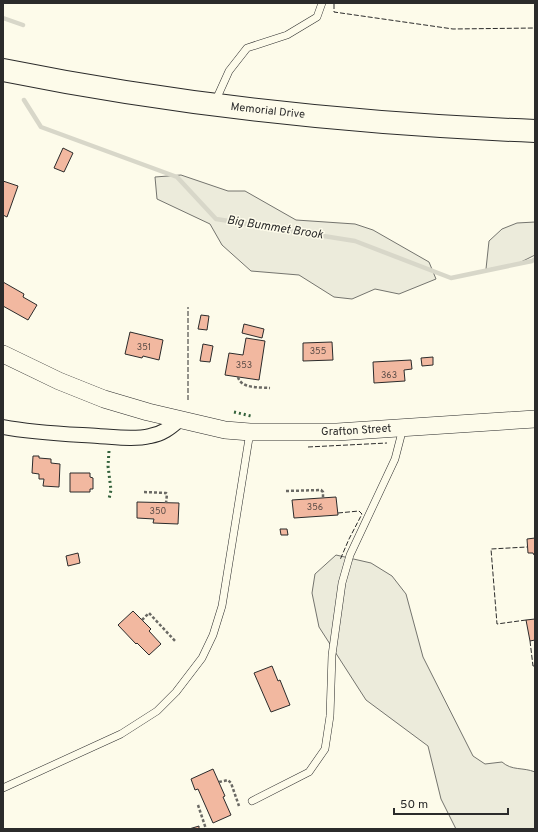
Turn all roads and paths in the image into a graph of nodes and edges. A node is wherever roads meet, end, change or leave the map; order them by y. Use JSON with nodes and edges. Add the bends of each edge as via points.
{"nodes":[{"id":1,"x":322,"y":3,"type":"edge"},
{"id":2,"x":3,"y":70,"type":"edge"},
{"id":3,"x":214,"y":104,"type":"junction"},
{"id":4,"x":535,"y":130,"type":"edge"},
{"id":5,"x":3,"y":354,"type":"edge"},
{"id":6,"x":238,"y":377,"type":"dead end"},
{"id":7,"x":270,"y":388,"type":"dead end"},
{"id":8,"x":535,"y":418,"type":"edge"},
{"id":9,"x":179,"y":420,"type":"junction"},
{"id":10,"x":3,"y":427,"type":"edge"},
{"id":11,"x":403,"y":428,"type":"junction"},
{"id":12,"x":250,"y":432,"type":"junction"},
{"id":13,"x":286,"y":491,"type":"dead end"},
{"id":14,"x":144,"y":492,"type":"dead end"},
{"id":15,"x":323,"y":498,"type":"dead end"},
{"id":16,"x":166,"y":503,"type":"dead end"},
{"id":17,"x":142,"y":620,"type":"dead end"},
{"id":18,"x":176,"y":642,"type":"dead end"},
{"id":19,"x":219,"y":782,"type":"dead end"},
{"id":20,"x":3,"y":788,"type":"edge"},
{"id":21,"x":252,"y":801,"type":"dead end"},
{"id":22,"x":198,"y":805,"type":"dead end"},
{"id":23,"x":239,"y":806,"type":"dead end"},
{"id":24,"x":206,"y":829,"type":"edge"}],
"edges":[{"from":1,"to":3,"type":"lane","via":[[317,17],[286,35],[247,48],[229,71]]},
{"from":2,"to":3,"type":"main road","name":"Memorial Drive","via":[[93,87]]},
{"from":3,"to":4,"type":"main road","name":"Memorial Drive","via":[[484,129]]},
{"from":5,"to":9,"type":"street","name":"Grafton Street","via":[[89,393]]},
{"from":6,"to":7,"type":"path","via":[[243,385]]},
{"from":8,"to":11,"type":"street","name":"Grafton Street"},
{"from":9,"to":10,"type":"street","via":[[164,432],[130,438],[50,434]]},
{"from":9,"to":12,"type":"street","name":"Grafton Street","via":[[225,430]]},
{"from":11,"to":12,"type":"street","name":"Grafton Street","via":[[337,432]]},
{"from":11,"to":21,"type":"lane","via":[[395,458],[350,555],[342,583],[332,654],[330,716],[325,749],[310,772]]},
{"from":12,"to":20,"type":"lane","via":[[222,606],[214,635],[193,672],[164,705],[139,724]]},
{"from":13,"to":15,"type":"path","via":[[320,490],[323,492]]},
{"from":14,"to":16,"type":"path","via":[[166,493]]},
{"from":17,"to":18,"type":"path","via":[[150,613]]},
{"from":19,"to":23,"type":"path","via":[[228,780],[231,783]]},
{"from":22,"to":24,"type":"path"}]}
